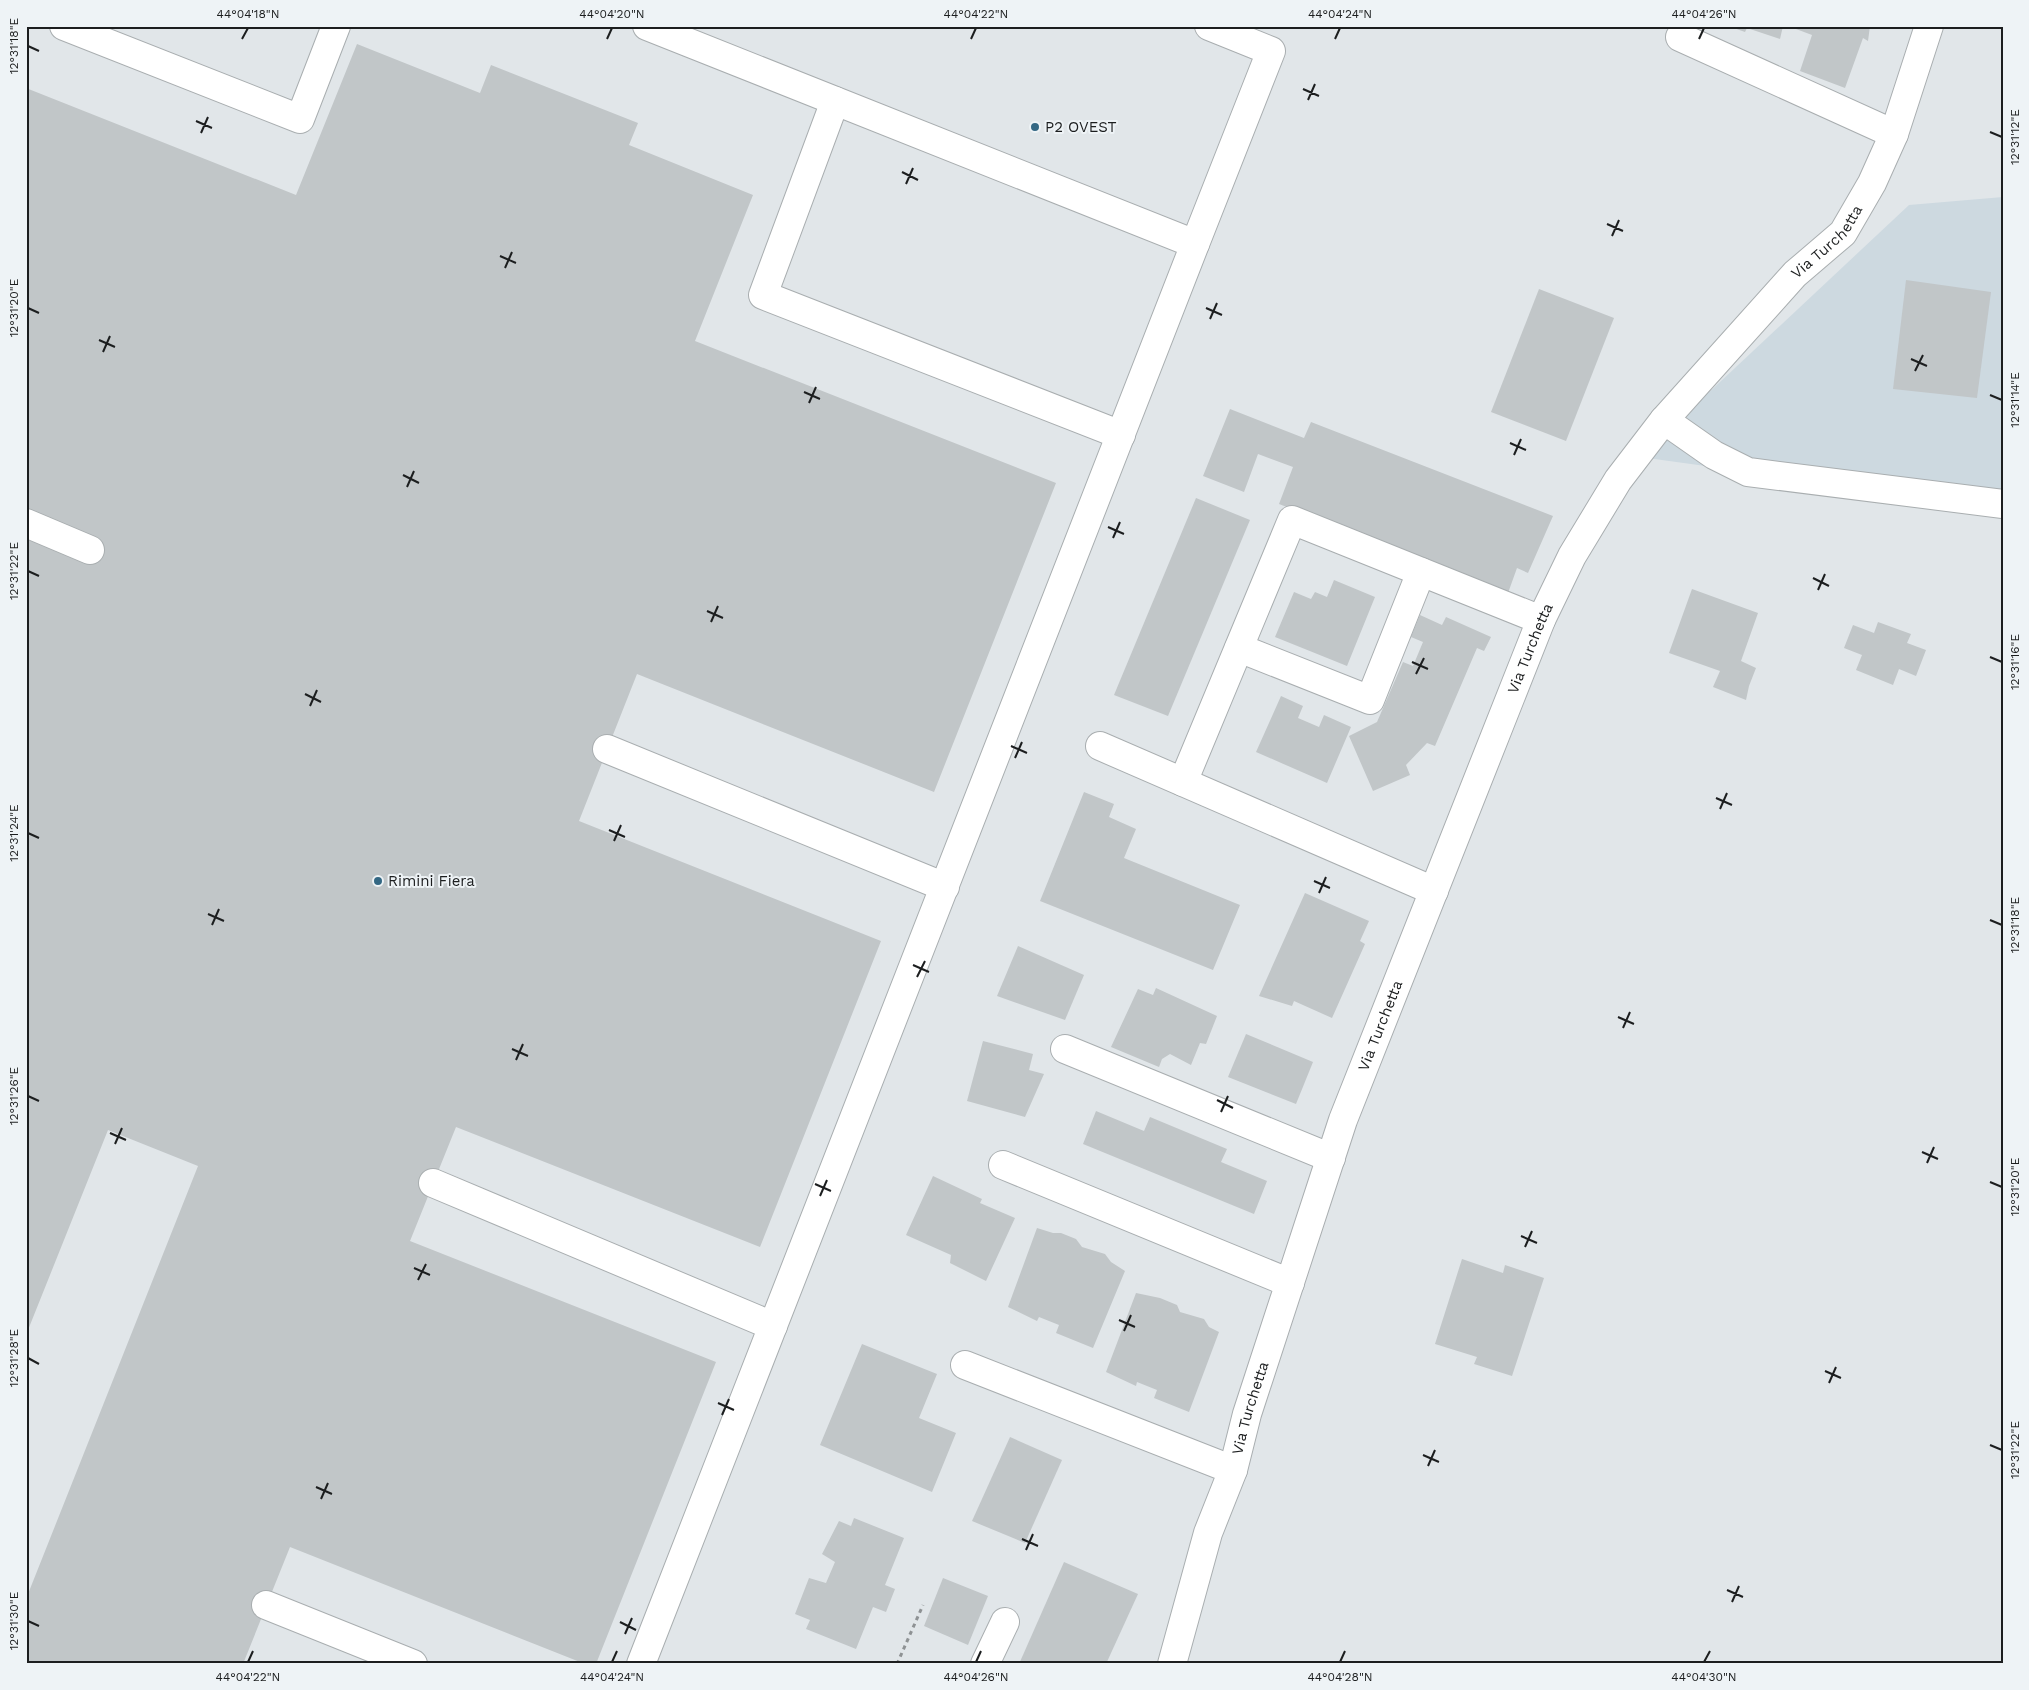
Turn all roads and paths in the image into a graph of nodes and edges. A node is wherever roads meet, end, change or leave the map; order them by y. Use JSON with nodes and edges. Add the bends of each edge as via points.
{"nodes":[{"id":1,"x":64,"y":26,"type":"edge"},
{"id":2,"x":336,"y":26,"type":"edge"},
{"id":3,"x":647,"y":26,"type":"edge"},
{"id":4,"x":1209,"y":26,"type":"edge"},
{"id":5,"x":1929,"y":26,"type":"edge"},
{"id":6,"x":1680,"y":37,"type":"dead end"},
{"id":7,"x":835,"y":101,"type":"junction"},
{"id":8,"x":1894,"y":134,"type":"junction"},
{"id":9,"x":1196,"y":244,"type":"junction"},
{"id":10,"x":1664,"y":420,"type":"junction"},
{"id":11,"x":1121,"y":435,"type":"junction"},
{"id":12,"x":2003,"y":504,"type":"edge"},
{"id":13,"x":26,"y":523,"type":"edge"},
{"id":14,"x":90,"y":550,"type":"dead end"},
{"id":15,"x":1421,"y":572,"type":"junction"},
{"id":16,"x":1541,"y":620,"type":"junction"},
{"id":17,"x":1239,"y":648,"type":"junction"},
{"id":18,"x":1100,"y":746,"type":"dead end"},
{"id":19,"x":607,"y":749,"type":"dead end"},
{"id":20,"x":1183,"y":782,"type":"junction"},
{"id":21,"x":945,"y":887,"type":"junction"},
{"id":22,"x":1434,"y":890,"type":"junction"},
{"id":23,"x":1065,"y":1049,"type":"dead end"},
{"id":24,"x":1331,"y":1158,"type":"junction"},
{"id":25,"x":1003,"y":1165,"type":"dead end"},
{"id":26,"x":433,"y":1183,"type":"dead end"},
{"id":27,"x":1290,"y":1282,"type":"junction"},
{"id":28,"x":773,"y":1326,"type":"junction"},
{"id":29,"x":965,"y":1365,"type":"dead end"},
{"id":30,"x":1233,"y":1470,"type":"junction"},
{"id":31,"x":266,"y":1605,"type":"dead end"},
{"id":32,"x":923,"y":1605,"type":"dead end"},
{"id":33,"x":1005,"y":1622,"type":"dead end"},
{"id":34,"x":413,"y":1664,"type":"edge"},
{"id":35,"x":641,"y":1664,"type":"edge"},
{"id":36,"x":897,"y":1664,"type":"edge"},
{"id":37,"x":985,"y":1664,"type":"edge"},
{"id":38,"x":1172,"y":1664,"type":"edge"}],
"edges":[{"from":1,"to":2,"type":"street","via":[[300,119]]},
{"from":3,"to":7,"type":"street"},
{"from":4,"to":9,"type":"street","via":[[1271,51]]},
{"from":5,"to":8,"type":"street","name":"Via Turchetta"},
{"from":6,"to":8,"type":"street"},
{"from":7,"to":9,"type":"street"},
{"from":7,"to":11,"type":"street","via":[[763,295]]},
{"from":8,"to":10,"type":"street","name":"Via Turchetta","via":[[1872,183],[1843,233],[1794,274]]},
{"from":9,"to":11,"type":"street"},
{"from":10,"to":12,"type":"street","via":[[1714,455],[1748,472]]},
{"from":10,"to":16,"type":"street","name":"Via Turchetta","via":[[1618,480],[1572,556]]},
{"from":11,"to":21,"type":"street"},
{"from":13,"to":14,"type":"street"},
{"from":15,"to":16,"type":"street"},
{"from":15,"to":17,"type":"street","via":[[1292,520]]},
{"from":15,"to":17,"type":"street","via":[[1370,700]]},
{"from":16,"to":22,"type":"street","name":"Via Turchetta"},
{"from":17,"to":20,"type":"street"},
{"from":18,"to":20,"type":"street"},
{"from":19,"to":21,"type":"street"},
{"from":20,"to":22,"type":"street"},
{"from":21,"to":28,"type":"street"},
{"from":22,"to":24,"type":"street","name":"Via Turchetta"},
{"from":23,"to":24,"type":"street"},
{"from":24,"to":27,"type":"street","name":"Via Turchetta"},
{"from":25,"to":27,"type":"street"},
{"from":26,"to":28,"type":"street"},
{"from":27,"to":30,"type":"street","name":"Via Turchetta","via":[[1247,1414]]},
{"from":28,"to":35,"type":"street"},
{"from":29,"to":30,"type":"street"},
{"from":30,"to":38,"type":"street","name":"Via Turchetta","via":[[1208,1533]]},
{"from":31,"to":34,"type":"street"},
{"from":32,"to":36,"type":"path"},
{"from":33,"to":37,"type":"street"}]}
